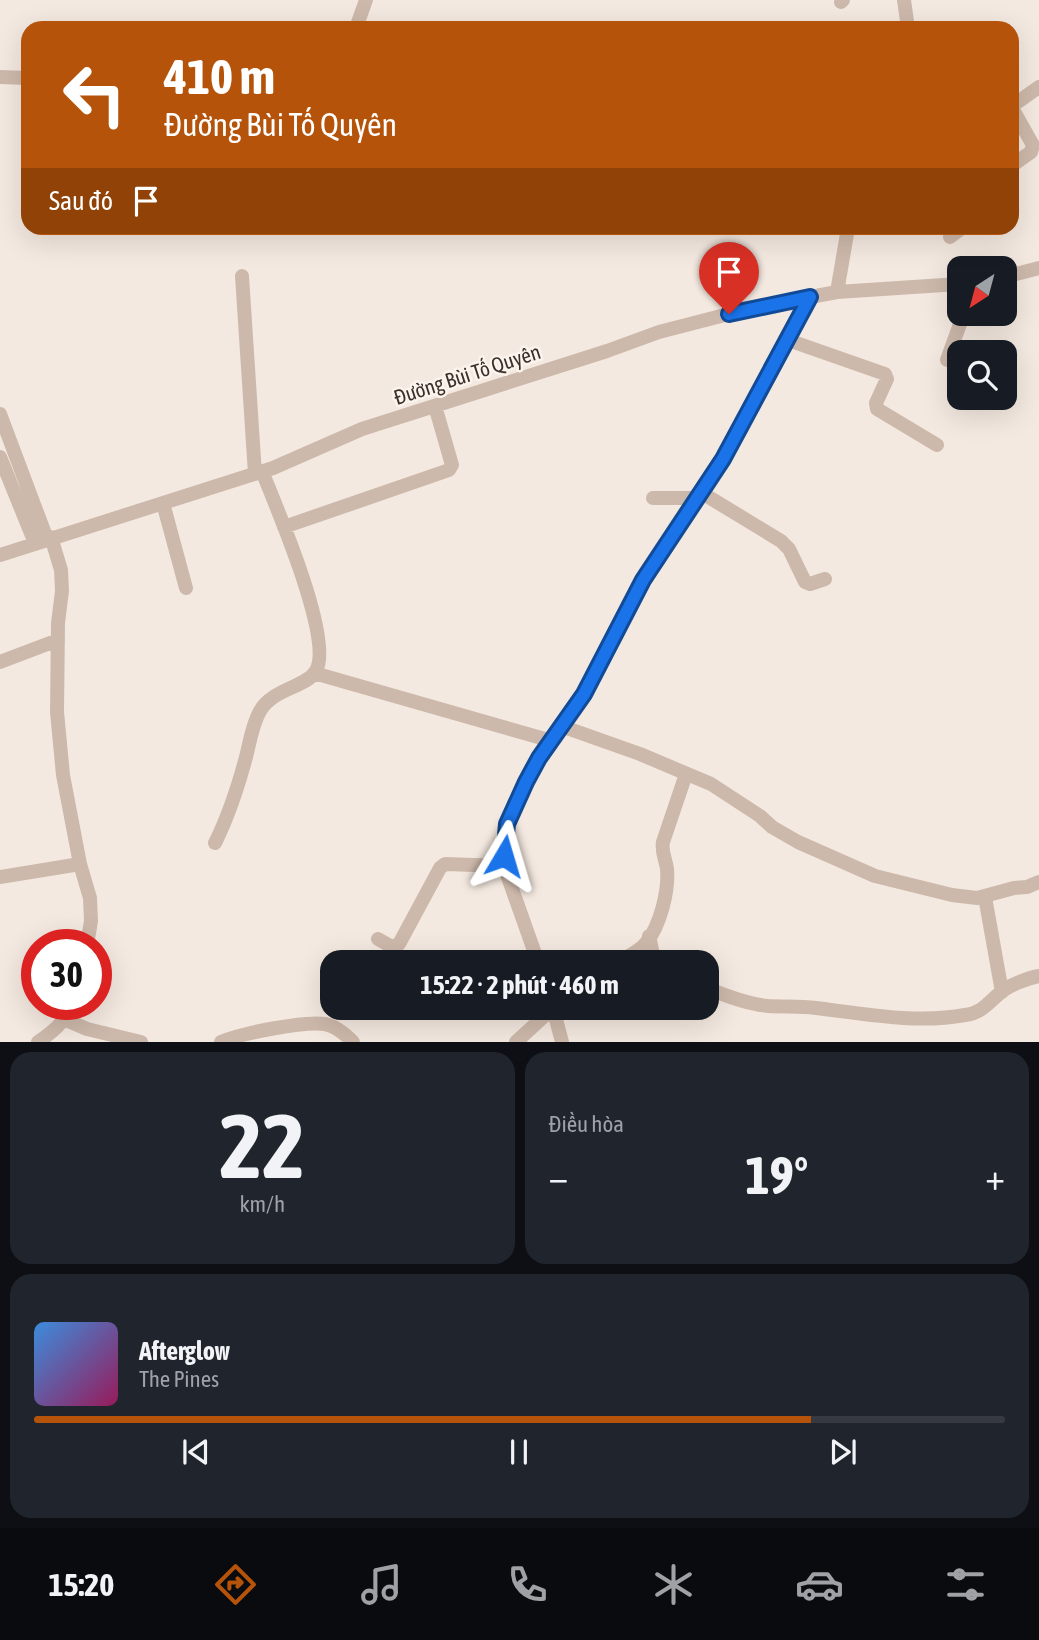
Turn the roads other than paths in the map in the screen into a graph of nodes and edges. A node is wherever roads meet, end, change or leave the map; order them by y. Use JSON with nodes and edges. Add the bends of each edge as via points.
{"nodes":[{"id":1,"x":366,"y":0,"type":"edge"},
{"id":2,"x":904,"y":0,"type":"edge"},
{"id":3,"x":358,"y":21,"type":"edge"},
{"id":4,"x":907,"y":21,"type":"edge"},
{"id":5,"x":0,"y":77,"type":"edge"},
{"id":6,"x":21,"y":78,"type":"edge"},
{"id":7,"x":1039,"y":86,"type":"edge"},
{"id":8,"x":1019,"y":102,"type":"edge"},
{"id":9,"x":1019,"y":120,"type":"edge"},
{"id":10,"x":1019,"y":161,"type":"edge"},
{"id":11,"x":847,"y":235,"type":"edge"},
{"id":12,"x":953,"y":235,"type":"edge"},
{"id":13,"x":950,"y":237,"type":"dead end"},
{"id":14,"x":1039,"y":268,"type":"edge"},
{"id":15,"x":1017,"y":274,"type":"edge"},
{"id":16,"x":242,"y":276,"type":"dead end"},
{"id":17,"x":947,"y":285,"type":"edge"},
{"id":18,"x":836,"y":292,"type":"junction"},
{"id":19,"x":810,"y":297,"type":"junction"},
{"id":20,"x":788,"y":340,"type":"junction"},
{"id":21,"x":435,"y":406,"type":"junction"},
{"id":22,"x":0,"y":414,"type":"edge"},
{"id":23,"x":937,"y":445,"type":"dead end"},
{"id":24,"x":0,"y":457,"type":"edge"},
{"id":25,"x":259,"y":472,"type":"junction"},
{"id":26,"x":701,"y":495,"type":"junction"},
{"id":27,"x":653,"y":498,"type":"dead end"},
{"id":28,"x":163,"y":503,"type":"junction"},
{"id":29,"x":284,"y":527,"type":"junction"},
{"id":30,"x":44,"y":540,"type":"junction"},
{"id":31,"x":0,"y":555,"type":"edge"},
{"id":32,"x":825,"y":579,"type":"dead end"},
{"id":33,"x":186,"y":588,"type":"dead end"},
{"id":34,"x":58,"y":640,"type":"junction"},
{"id":35,"x":0,"y":662,"type":"edge"},
{"id":36,"x":314,"y":673,"type":"junction"},
{"id":37,"x":561,"y":726,"type":"junction"},
{"id":38,"x":552,"y":741,"type":"junction"},
{"id":39,"x":686,"y":774,"type":"junction"},
{"id":40,"x":215,"y":843,"type":"dead end"},
{"id":41,"x":80,"y":864,"type":"junction"},
{"id":42,"x":504,"y":866,"type":"junction"},
{"id":43,"x":0,"y":877,"type":"edge"},
{"id":44,"x":1039,"y":881,"type":"edge"},
{"id":45,"x":985,"y":897,"type":"junction"},
{"id":46,"x":90,"y":929,"type":"edge"},
{"id":47,"x":649,"y":936,"type":"junction"},
{"id":48,"x":379,"y":939,"type":"dead end"},
{"id":49,"x":534,"y":950,"type":"edge"},
{"id":50,"x":636,"y":950,"type":"edge"},
{"id":51,"x":652,"y":950,"type":"edge"},
{"id":52,"x":1039,"y":976,"type":"edge"},
{"id":53,"x":1002,"y":992,"type":"junction"},
{"id":54,"x":719,"y":993,"type":"edge"},
{"id":55,"x":66,"y":1020,"type":"joint"},
{"id":56,"x":540,"y":1020,"type":"edge"},
{"id":57,"x":556,"y":1020,"type":"edge"},
{"id":58,"x":38,"y":1041,"type":"edge"},
{"id":59,"x":141,"y":1041,"type":"edge"},
{"id":60,"x":221,"y":1041,"type":"edge"},
{"id":61,"x":353,"y":1041,"type":"edge"},
{"id":62,"x":516,"y":1041,"type":"edge"},
{"id":63,"x":562,"y":1041,"type":"edge"}],
"edges":[{"from":1,"to":3,"type":"street"},
{"from":2,"to":4,"type":"street"},
{"from":5,"to":6,"type":"street"},
{"from":7,"to":8,"type":"street"},
{"from":9,"to":10,"type":"street","via":[[1034,147]]},
{"from":11,"to":18,"type":"street"},
{"from":12,"to":13,"type":"street"},
{"from":14,"to":15,"type":"street"},
{"from":16,"to":25,"type":"street"},
{"from":17,"to":18,"type":"street","name":"Đường Bùi Tố Quyên"},
{"from":18,"to":19,"type":"street","name":"Đường Bùi Tố Quyên"},
{"from":19,"to":20,"type":"street"},
{"from":19,"to":21,"type":"street","name":"Đường Bùi Tố Quyên","via":[[659,332]]},
{"from":20,"to":23,"type":"street","via":[[885,373],[877,409]]},
{"from":20,"to":26,"type":"street"},
{"from":21,"to":25,"type":"street","name":"Đường Bùi Tố Quyên","via":[[362,429]]},
{"from":21,"to":29,"type":"street","via":[[452,465],[449,470]]},
{"from":22,"to":30,"type":"street"},
{"from":24,"to":30,"type":"street"},
{"from":25,"to":28,"type":"street","name":"Đường Bùi Tố Quyên"},
{"from":25,"to":29,"type":"street"},
{"from":26,"to":27,"type":"street"},
{"from":26,"to":32,"type":"street","via":[[781,541],[806,582]]},
{"from":26,"to":37,"type":"street","via":[[643,580],[584,694]]},
{"from":28,"to":30,"type":"street","name":"Đường Bùi Tố Quyên"},
{"from":28,"to":33,"type":"street"},
{"from":29,"to":36,"type":"street","via":[[318,636]]},
{"from":30,"to":31,"type":"street","name":"Đường Bùi Tố Quyên"},
{"from":30,"to":34,"type":"street","via":[[61,570]]},
{"from":34,"to":35,"type":"street"},
{"from":34,"to":41,"type":"street","via":[[57,712],[63,775]]},
{"from":36,"to":38,"type":"street"},
{"from":36,"to":40,"type":"street","via":[[261,708],[233,804]]},
{"from":37,"to":38,"type":"street"},
{"from":37,"to":39,"type":"street"},
{"from":38,"to":42,"type":"street","via":[[514,804],[503,842]]},
{"from":39,"to":45,"type":"street","via":[[711,785],[798,842],[866,872],[952,895]]},
{"from":39,"to":47,"type":"street","via":[[662,849],[668,889]]},
{"from":41,"to":43,"type":"street"},
{"from":41,"to":46,"type":"street","via":[[90,898]]},
{"from":42,"to":48,"type":"street","via":[[445,863],[399,944],[392,947]]},
{"from":42,"to":49,"type":"street"},
{"from":44,"to":45,"type":"street"},
{"from":45,"to":53,"type":"street"},
{"from":47,"to":50,"type":"street"},
{"from":47,"to":51,"type":"street"},
{"from":52,"to":53,"type":"street"},
{"from":53,"to":54,"type":"street","via":[[980,1011],[930,1018],[770,1006]]},
{"from":55,"to":58,"type":"street"},
{"from":55,"to":59,"type":"street"},
{"from":56,"to":62,"type":"street"},
{"from":57,"to":63,"type":"street"},
{"from":60,"to":61,"type":"street","via":[[257,1031],[323,1024]]}]}
